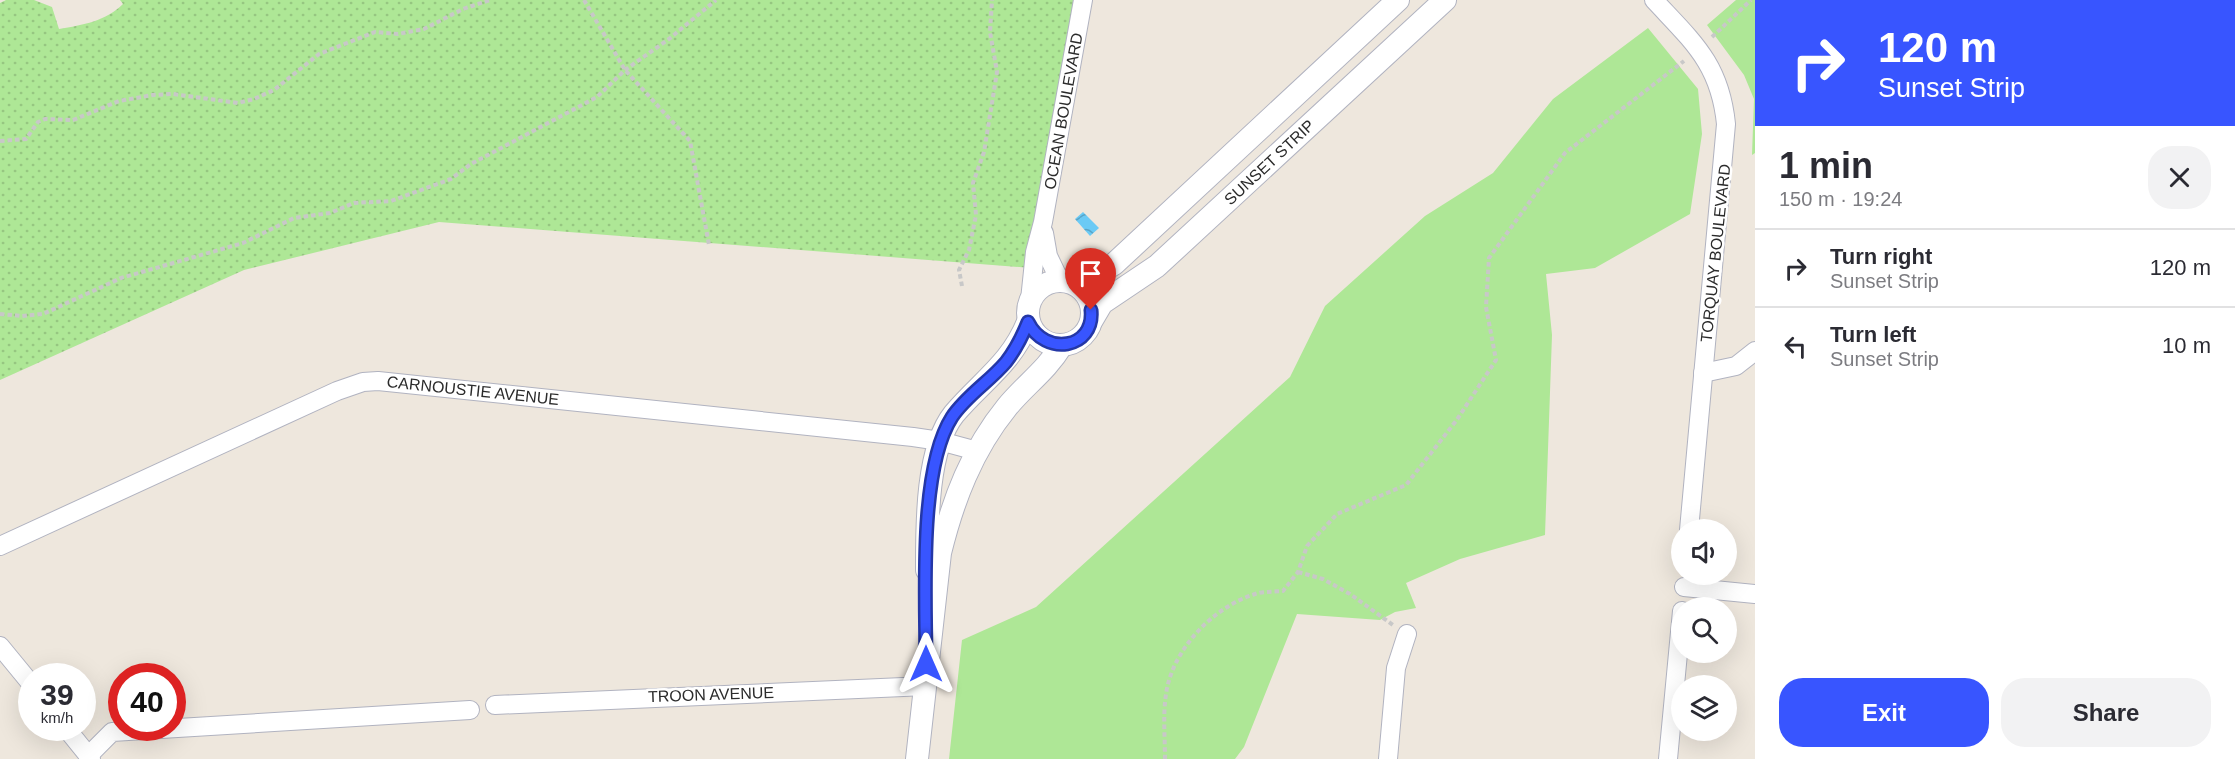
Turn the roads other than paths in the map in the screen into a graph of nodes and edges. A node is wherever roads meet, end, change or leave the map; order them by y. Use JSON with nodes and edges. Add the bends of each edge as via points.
{"nodes":[{"id":1,"x":1083,"y":0,"type":"edge"},
{"id":2,"x":1398,"y":0,"type":"edge"},
{"id":3,"x":1445,"y":0,"type":"edge"},
{"id":4,"x":1654,"y":0,"type":"edge"},
{"id":5,"x":1043,"y":222,"type":"junction"},
{"id":6,"x":1066,"y":281,"type":"junction"},
{"id":7,"x":1030,"y":300,"type":"junction"},
{"id":8,"x":1092,"y":320,"type":"junction"},
{"id":9,"x":1028,"y":322,"type":"junction"},
{"id":10,"x":1062,"y":345,"type":"junction"},
{"id":11,"x":1755,"y":351,"type":"edge"},
{"id":12,"x":1703,"y":373,"type":"junction"},
{"id":13,"x":940,"y":441,"type":"junction"},
{"id":14,"x":977,"y":451,"type":"junction"},
{"id":15,"x":1690,"y":519,"type":"edge"},
{"id":16,"x":0,"y":546,"type":"edge"},
{"id":17,"x":1706,"y":585,"type":"edge"},
{"id":18,"x":1755,"y":594,"type":"edge"},
{"id":19,"x":1407,"y":634,"type":"road end"},
{"id":20,"x":0,"y":646,"type":"edge"},
{"id":21,"x":1677,"y":663,"type":"edge"},
{"id":22,"x":18,"y":668,"type":"edge"},
{"id":23,"x":926,"y":686,"type":"junction"},
{"id":24,"x":495,"y":705,"type":"dead end"},
{"id":25,"x":470,"y":710,"type":"dead end"},
{"id":26,"x":77,"y":741,"type":"edge"},
{"id":27,"x":90,"y":757,"type":"edge"},
{"id":28,"x":917,"y":759,"type":"edge"},
{"id":29,"x":1388,"y":759,"type":"edge"},
{"id":30,"x":1668,"y":759,"type":"edge"}],
"edges":[{"from":1,"to":5,"type":"street","name":"OCEAN BOULEVARD"},
{"from":2,"to":6,"type":"street","name":"SUNSET STRIP","via":[[1114,264],[1102,272]]},
{"from":3,"to":8,"type":"street","name":"SUNSET STRIP","via":[[1157,266],[1102,303]]},
{"from":4,"to":12,"type":"street","name":"TORQUAY BOULEVARD","via":[[1714,70],[1726,124]]},
{"from":5,"to":6,"type":"street","name":"OCEAN BOULEVARD","via":[[1048,256]]},
{"from":5,"to":7,"type":"street","name":"OCEAN BOULEVARD"},
{"from":6,"to":7,"type":"street","name":"SUNSET STRIP","via":[[1042,285]]},
{"from":6,"to":8,"type":"street","via":[[1080,286],[1090,301]]},
{"from":7,"to":9,"type":"street"},
{"from":8,"to":10,"type":"street","name":"SUNSET STRIP","via":[[1080,338]]},
{"from":9,"to":10,"type":"street","via":[[1045,342]]},
{"from":9,"to":13,"type":"street","via":[[1019,345],[953,416]]},
{"from":10,"to":14,"type":"street","via":[[1050,365],[1008,405]]},
{"from":11,"to":12,"type":"street","via":[[1736,366]]},
{"from":12,"to":15,"type":"street","name":"TORQUAY BOULEVARD"},
{"from":13,"to":14,"type":"street","name":"CARNOUSTIE AVENUE"},
{"from":13,"to":16,"type":"street","name":"CARNOUSTIE AVENUE","via":[[395,381],[363,382]]},
{"from":13,"to":23,"type":"street","via":[[927,535]]},
{"from":14,"to":23,"type":"street","via":[[957,494],[940,553]]},
{"from":17,"to":18,"type":"street"},
{"from":19,"to":29,"type":"street","via":[[1396,668]]},
{"from":20,"to":22,"type":"street"},
{"from":21,"to":30,"type":"street"},
{"from":23,"to":24,"type":"street","name":"TROON AVENUE"},
{"from":23,"to":28,"type":"street"},
{"from":25,"to":27,"type":"street","via":[[112,732]]},
{"from":26,"to":27,"type":"street"}]}
